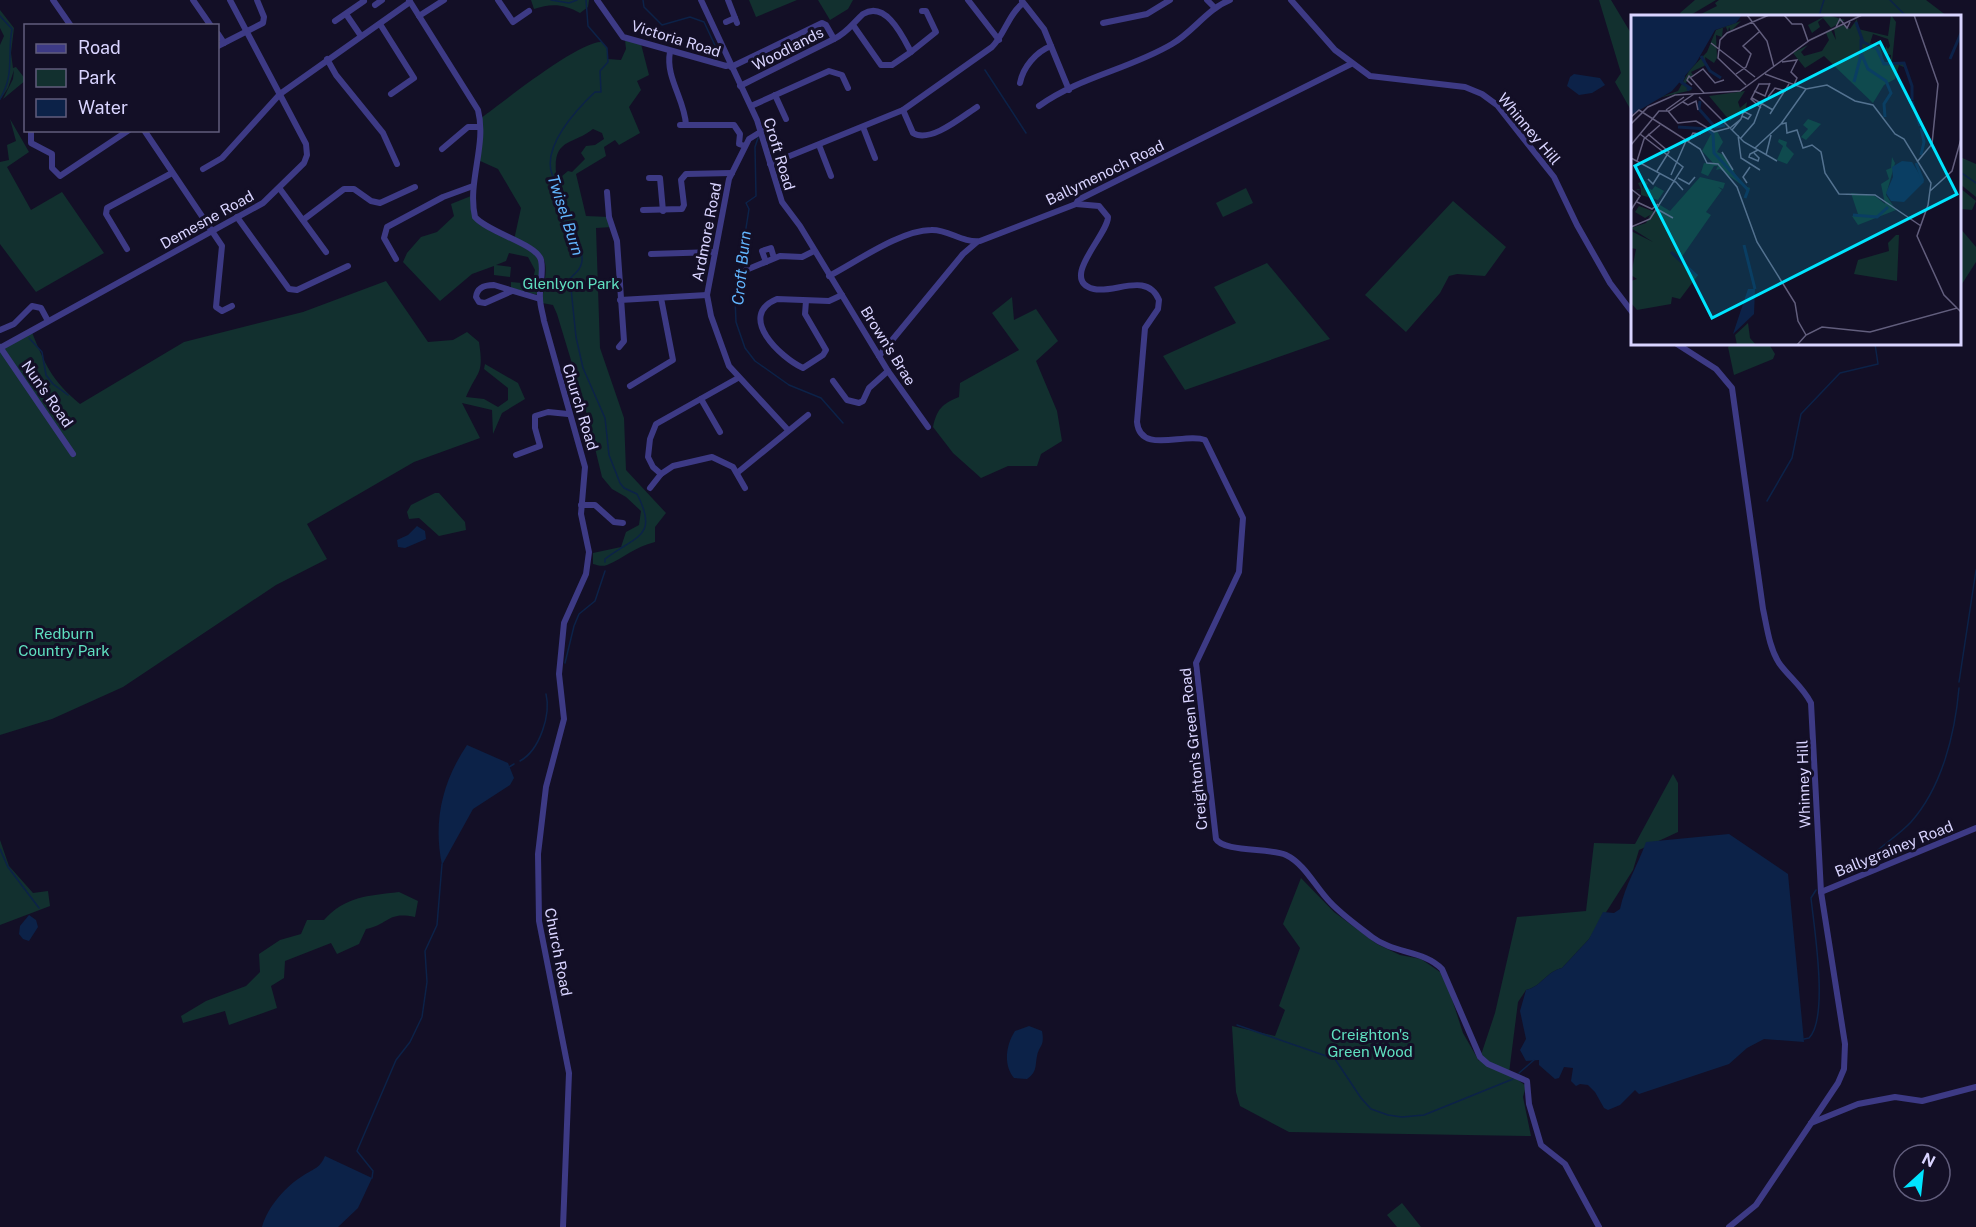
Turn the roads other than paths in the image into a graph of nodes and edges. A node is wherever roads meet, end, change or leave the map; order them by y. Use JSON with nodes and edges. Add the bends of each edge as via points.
{"nodes":[{"id":1,"x":53,"y":0,"type":"edge"},
{"id":2,"x":193,"y":0,"type":"edge"},
{"id":3,"x":231,"y":0,"type":"edge"},
{"id":4,"x":257,"y":0,"type":"edge"},
{"id":5,"x":382,"y":0,"type":"edge"},
{"id":6,"x":444,"y":0,"type":"edge"},
{"id":7,"x":498,"y":0,"type":"edge"},
{"id":8,"x":597,"y":0,"type":"edge"},
{"id":9,"x":701,"y":0,"type":"edge"},
{"id":10,"x":728,"y":0,"type":"edge"},
{"id":11,"x":968,"y":0,"type":"edge"},
{"id":12,"x":1170,"y":0,"type":"edge"},
{"id":13,"x":1207,"y":0,"type":"edge"},
{"id":14,"x":1230,"y":0,"type":"edge"},
{"id":15,"x":1291,"y":0,"type":"edge"},
{"id":16,"x":364,"y":1,"type":"edge"},
{"id":17,"x":410,"y":1,"type":"edge"},
{"id":18,"x":1022,"y":1,"type":"edge"},
{"id":19,"x":375,"y":5,"type":"dead end"},
{"id":20,"x":1215,"y":8,"type":"junction"},
{"id":21,"x":922,"y":10,"type":"dead end"},
{"id":22,"x":530,"y":11,"type":"dead end"},
{"id":23,"x":346,"y":14,"type":"junction"},
{"id":24,"x":419,"y":16,"type":"junction"},
{"id":25,"x":335,"y":21,"type":"dead end"},
{"id":26,"x":726,"y":22,"type":"dead end"},
{"id":27,"x":1103,"y":23,"type":"dead end"},
{"id":28,"x":69,"y":24,"type":"edge"},
{"id":29,"x":210,"y":24,"type":"edge"},
{"id":30,"x":380,"y":24,"type":"junction"},
{"id":31,"x":853,"y":25,"type":"junction"},
{"id":32,"x":247,"y":32,"type":"junction"},
{"id":33,"x":362,"y":36,"type":"junction"},
{"id":34,"x":834,"y":39,"type":"junction"},
{"id":35,"x":999,"y":40,"type":"junction"},
{"id":36,"x":220,"y":44,"type":"edge"},
{"id":37,"x":1051,"y":46,"type":"junction"},
{"id":38,"x":670,"y":52,"type":"junction"},
{"id":39,"x":911,"y":52,"type":"junction"},
{"id":40,"x":327,"y":60,"type":"junction"},
{"id":41,"x":1351,"y":64,"type":"junction"},
{"id":42,"x":731,"y":66,"type":"junction"},
{"id":43,"x":1020,"y":83,"type":"dead end"},
{"id":44,"x":740,"y":86,"type":"junction"},
{"id":45,"x":848,"y":88,"type":"dead end"},
{"id":46,"x":1069,"y":90,"type":"junction"},
{"id":47,"x":280,"y":94,"type":"junction"},
{"id":48,"x":391,"y":94,"type":"dead end"},
{"id":49,"x":775,"y":95,"type":"junction"},
{"id":50,"x":751,"y":106,"type":"junction"},
{"id":51,"x":1039,"y":106,"type":"dead end"},
{"id":52,"x":977,"y":107,"type":"dead end"},
{"id":53,"x":903,"y":110,"type":"junction"},
{"id":54,"x":786,"y":119,"type":"dead end"},
{"id":55,"x":479,"y":127,"type":"junction"},
{"id":56,"x":863,"y":127,"type":"junction"},
{"id":57,"x":762,"y":131,"type":"junction"},
{"id":58,"x":31,"y":132,"type":"edge"},
{"id":59,"x":126,"y":132,"type":"edge"},
{"id":60,"x":145,"y":132,"type":"edge"},
{"id":61,"x":819,"y":145,"type":"junction"},
{"id":62,"x":745,"y":146,"type":"junction"},
{"id":63,"x":442,"y":149,"type":"dead end"},
{"id":64,"x":402,"y":156,"type":"dead end"},
{"id":65,"x":875,"y":158,"type":"dead end"},
{"id":66,"x":771,"y":164,"type":"junction"},
{"id":67,"x":203,"y":169,"type":"dead end"},
{"id":68,"x":172,"y":173,"type":"junction"},
{"id":69,"x":732,"y":173,"type":"junction"},
{"id":70,"x":831,"y":176,"type":"dead end"},
{"id":71,"x":649,"y":178,"type":"dead end"},
{"id":72,"x":473,"y":186,"type":"junction"},
{"id":73,"x":415,"y":188,"type":"dead end"},
{"id":74,"x":280,"y":189,"type":"junction"},
{"id":75,"x":607,"y":192,"type":"dead end"},
{"id":76,"x":1076,"y":204,"type":"junction"},
{"id":77,"x":644,"y":210,"type":"dead end"},
{"id":78,"x":663,"y":211,"type":"junction"},
{"id":79,"x":237,"y":217,"type":"junction"},
{"id":80,"x":303,"y":220,"type":"junction"},
{"id":81,"x":212,"y":231,"type":"junction"},
{"id":82,"x":977,"y":242,"type":"junction"},
{"id":83,"x":127,"y":249,"type":"dead end"},
{"id":84,"x":814,"y":251,"type":"junction"},
{"id":85,"x":326,"y":252,"type":"dead end"},
{"id":86,"x":715,"y":252,"type":"junction"},
{"id":87,"x":651,"y":254,"type":"dead end"},
{"id":88,"x":774,"y":258,"type":"junction"},
{"id":89,"x":396,"y":259,"type":"dead end"},
{"id":90,"x":766,"y":262,"type":"junction"},
{"id":91,"x":348,"y":266,"type":"dead end"},
{"id":92,"x":746,"y":270,"type":"dead end"},
{"id":93,"x":830,"y":276,"type":"junction"},
{"id":94,"x":512,"y":291,"type":"junction"},
{"id":95,"x":707,"y":295,"type":"junction"},
{"id":96,"x":842,"y":295,"type":"junction"},
{"id":97,"x":661,"y":298,"type":"junction"},
{"id":98,"x":540,"y":299,"type":"junction"},
{"id":99,"x":620,"y":300,"type":"junction"},
{"id":100,"x":806,"y":301,"type":"junction"},
{"id":101,"x":232,"y":306,"type":"dead end"},
{"id":102,"x":1631,"y":311,"type":"edge"},
{"id":103,"x":48,"y":321,"type":"junction"},
{"id":104,"x":0,"y":330,"type":"edge"},
{"id":105,"x":1678,"y":345,"type":"edge"},
{"id":106,"x":619,"y":347,"type":"dead end"},
{"id":107,"x":0,"y":348,"type":"edge"},
{"id":108,"x":879,"y":356,"type":"junction"},
{"id":109,"x":888,"y":371,"type":"junction"},
{"id":110,"x":738,"y":378,"type":"junction"},
{"id":111,"x":833,"y":381,"type":"dead end"},
{"id":112,"x":630,"y":386,"type":"dead end"},
{"id":113,"x":701,"y":399,"type":"junction"},
{"id":114,"x":568,"y":414,"type":"junction"},
{"id":115,"x":808,"y":415,"type":"dead end"},
{"id":116,"x":928,"y":427,"type":"dead end"},
{"id":117,"x":788,"y":430,"type":"junction"},
{"id":118,"x":720,"y":432,"type":"dead end"},
{"id":119,"x":73,"y":454,"type":"dead end"},
{"id":120,"x":516,"y":454,"type":"dead end"},
{"id":121,"x":737,"y":472,"type":"junction"},
{"id":122,"x":661,"y":474,"type":"junction"},
{"id":123,"x":650,"y":488,"type":"dead end"},
{"id":124,"x":745,"y":488,"type":"dead end"},
{"id":125,"x":581,"y":505,"type":"junction"},
{"id":126,"x":623,"y":523,"type":"dead end"},
{"id":127,"x":1976,"y":828,"type":"edge"},
{"id":128,"x":1821,"y":892,"type":"junction"},
{"id":129,"x":1976,"y":1087,"type":"edge"},
{"id":130,"x":1810,"y":1124,"type":"junction"},
{"id":131,"x":563,"y":1227,"type":"edge"},
{"id":132,"x":1599,"y":1227,"type":"edge"},
{"id":133,"x":1730,"y":1227,"type":"edge"}],
"edges":[{"from":1,"to":28,"type":"street"},
{"from":2,"to":29,"type":"street"},
{"from":3,"to":32,"type":"street"},
{"from":4,"to":32,"type":"street","via":[[264,21]]},
{"from":5,"to":19,"type":"street"},
{"from":6,"to":24,"type":"street"},
{"from":7,"to":22,"type":"street","via":[[513,22]]},
{"from":8,"to":38,"type":"street","name":"Victoria Road","via":[[623,37]]},
{"from":9,"to":42,"type":"street","name":"Croft Road"},
{"from":10,"to":26,"type":"street","via":[[736,20]]},
{"from":11,"to":35,"type":"street"},
{"from":12,"to":27,"type":"street","via":[[1147,14]]},
{"from":13,"to":20,"type":"street"},
{"from":14,"to":20,"type":"street"},
{"from":15,"to":41,"type":"street","name":"Whinney Hill","via":[[1323,39]]},
{"from":16,"to":23,"type":"street"},
{"from":17,"to":24,"type":"street","name":"Church Road"},
{"from":17,"to":30,"type":"street"},
{"from":18,"to":35,"type":"street"},
{"from":18,"to":37,"type":"street","via":[[1044,29]]},
{"from":20,"to":46,"type":"street","via":[[1173,44]]},
{"from":21,"to":39,"type":"street","via":[[936,32]]},
{"from":23,"to":25,"type":"street"},
{"from":23,"to":33,"type":"street"},
{"from":24,"to":55,"type":"street","name":"Church Road","via":[[474,102]]},
{"from":30,"to":33,"type":"street"},
{"from":30,"to":48,"type":"street","via":[[414,78]]},
{"from":31,"to":34,"type":"street"},
{"from":31,"to":39,"type":"street","via":[[881,65],[892,66]]},
{"from":31,"to":39,"type":"street","via":[[868,11],[883,11],[894,20]]},
{"from":32,"to":36,"type":"street"},
{"from":32,"to":47,"type":"street"},
{"from":33,"to":40,"type":"street"},
{"from":34,"to":42,"type":"street","name":"Woodlands","via":[[823,23]]},
{"from":34,"to":44,"type":"street","name":"Woodlands"},
{"from":35,"to":53,"type":"street"},
{"from":37,"to":43,"type":"street","via":[[1037,53]]},
{"from":37,"to":46,"type":"street"},
{"from":38,"to":42,"type":"street","name":"Victoria Road"},
{"from":38,"to":62,"type":"street","via":[[669,70],[684,109],[683,125],[734,125],[740,134],[739,144]]},
{"from":40,"to":47,"type":"street"},
{"from":40,"to":64,"type":"street","via":[[382,133],[396,162]]},
{"from":41,"to":76,"type":"street","name":"Ballymenoch Road"},
{"from":41,"to":102,"type":"street","name":"Whinney Hill","via":[[1370,76],[1465,87],[1492,101],[1554,177],[1576,225]]},
{"from":42,"to":44,"type":"street","name":"Croft Road"},
{"from":44,"to":50,"type":"street","name":"Croft Road"},
{"from":45,"to":49,"type":"street","via":[[842,75],[831,70]]},
{"from":46,"to":51,"type":"street"},
{"from":47,"to":67,"type":"street","via":[[222,159]]},
{"from":47,"to":74,"type":"street","name":"Demesne Road","via":[[308,153],[302,166]]},
{"from":49,"to":50,"type":"street"},
{"from":49,"to":54,"type":"street"},
{"from":50,"to":57,"type":"street","name":"Croft Road"},
{"from":52,"to":53,"type":"street","via":[[944,129],[921,136],[914,133]]},
{"from":53,"to":56,"type":"street"},
{"from":55,"to":63,"type":"street","via":[[468,127]]},
{"from":55,"to":72,"type":"street","name":"Church Road"},
{"from":56,"to":61,"type":"street"},
{"from":56,"to":65,"type":"street"},
{"from":57,"to":62,"type":"street","name":"Ardmore Road","via":[[752,135]]},
{"from":57,"to":66,"type":"street","name":"Croft Road"},
{"from":58,"to":59,"type":"street","via":[[31,143],[52,154],[52,168],[60,176]]},
{"from":60,"to":68,"type":"street"},
{"from":61,"to":66,"type":"street"},
{"from":61,"to":70,"type":"street"},
{"from":62,"to":69,"type":"street","name":"Ardmore Road"},
{"from":66,"to":84,"type":"street","name":"Croft Road","via":[[782,202]]},
{"from":68,"to":81,"type":"street"},
{"from":68,"to":83,"type":"street","via":[[107,208],[106,214]]},
{"from":69,"to":78,"type":"street","via":[[685,175],[681,180],[684,207]]},
{"from":69,"to":86,"type":"street","name":"Ardmore Road"},
{"from":71,"to":78,"type":"street","via":[[660,178]]},
{"from":72,"to":89,"type":"street","via":[[387,227],[384,238]]},
{"from":72,"to":98,"type":"street","name":"Church Road","via":[[472,204],[479,222],[538,252],[542,271]]},
{"from":73,"to":80,"type":"street","via":[[380,203],[354,189],[346,189]]},
{"from":74,"to":79,"type":"street","name":"Demesne Road"},
{"from":74,"to":80,"type":"street"},
{"from":75,"to":99,"type":"street","via":[[616,241]]},
{"from":76,"to":82,"type":"street","name":"Ballymenoch Road"},
{"from":76,"to":132,"type":"street","name":"Creighton's Green Road","via":[[1099,206],[1108,217],[1105,230],[1081,267],[1086,284],[1097,289],[1138,286],[1151,290],[1159,300],[1146,328],[1139,431],[1153,441],[1205,440],[1242,513],[1239,572],[1196,663],[1216,839],[1223,846],[1289,857],[1337,910],[1376,940],[1396,951],[1434,960],[1442,969],[1480,1058],[1527,1081],[1541,1145],[1565,1164]]},
{"from":77,"to":78,"type":"street"},
{"from":79,"to":81,"type":"street","name":"Demesne Road"},
{"from":79,"to":91,"type":"street","via":[[291,290]]},
{"from":80,"to":85,"type":"street"},
{"from":81,"to":101,"type":"street","via":[[222,246],[216,307],[222,311]]},
{"from":81,"to":103,"type":"street","name":"Demesne Road"},
{"from":82,"to":93,"type":"street","via":[[938,230],[924,230]]},
{"from":82,"to":108,"type":"street"},
{"from":84,"to":88,"type":"street","via":[[802,257]]},
{"from":84,"to":93,"type":"street","name":"Croft Road"},
{"from":86,"to":87,"type":"street"},
{"from":86,"to":95,"type":"street","name":"Ardmore Road"},
{"from":88,"to":90,"type":"street"},
{"from":88,"to":90,"type":"street","via":[[771,248],[762,251]]},
{"from":90,"to":92,"type":"street"},
{"from":93,"to":96,"type":"street","name":"Brown's Brae"},
{"from":94,"to":94,"type":"street","via":[[485,303],[476,297],[486,285]]},
{"from":94,"to":98,"type":"street"},
{"from":95,"to":97,"type":"street"},
{"from":95,"to":110,"type":"street","name":"Ardmore Road","via":[[724,356]]},
{"from":96,"to":100,"type":"street","via":[[829,301]]},
{"from":96,"to":108,"type":"street","name":"Brown's Brae"},
{"from":97,"to":99,"type":"street"},
{"from":97,"to":112,"type":"street","via":[[673,360]]},
{"from":98,"to":114,"type":"street","name":"Church Road"},
{"from":99,"to":106,"type":"street","via":[[624,341]]},
{"from":100,"to":100,"type":"street","via":[[774,300],[765,307],[760,321],[764,334],[803,368],[826,350],[805,314]]},
{"from":103,"to":104,"type":"street","via":[[42,310],[32,306],[14,324]]},
{"from":103,"to":107,"type":"street","name":"Demesne Road"},
{"from":105,"to":128,"type":"street","name":"Whinney Hill","via":[[1722,374],[1734,396],[1770,642],[1780,663],[1807,694],[1813,714]]},
{"from":107,"to":119,"type":"street","name":"Nun's Road"},
{"from":108,"to":109,"type":"street","name":"Brown's Brae"},
{"from":109,"to":111,"type":"street","via":[[869,388],[861,403],[846,400]]},
{"from":109,"to":116,"type":"street","name":"Brown's Brae"},
{"from":110,"to":113,"type":"street"},
{"from":110,"to":117,"type":"street","name":"Ardmore Road"},
{"from":113,"to":118,"type":"street"},
{"from":113,"to":122,"type":"street","via":[[662,419],[655,427],[648,457]]},
{"from":114,"to":120,"type":"street","via":[[548,412],[535,416],[540,446]]},
{"from":114,"to":125,"type":"street","name":"Church Road","via":[[585,467]]},
{"from":115,"to":117,"type":"street"},
{"from":117,"to":121,"type":"street"},
{"from":121,"to":122,"type":"street","via":[[727,462],[712,457],[677,465]]},
{"from":121,"to":124,"type":"street"},
{"from":122,"to":123,"type":"street"},
{"from":125,"to":126,"type":"street","via":[[595,505],[614,522]]},
{"from":125,"to":131,"type":"street","name":"Church Road","via":[[589,561],[564,622],[559,669],[564,718],[542,806],[537,900],[569,1073]]},
{"from":127,"to":128,"type":"street","name":"Ballygrainey Road"},
{"from":128,"to":130,"type":"street","name":"Whinney Hill","via":[[1845,1050],[1838,1083]]},
{"from":129,"to":130,"type":"street","via":[[1922,1101],[1895,1097],[1858,1104]]},
{"from":130,"to":133,"type":"street","name":"Whinney Hill","via":[[1756,1205]]}]}
